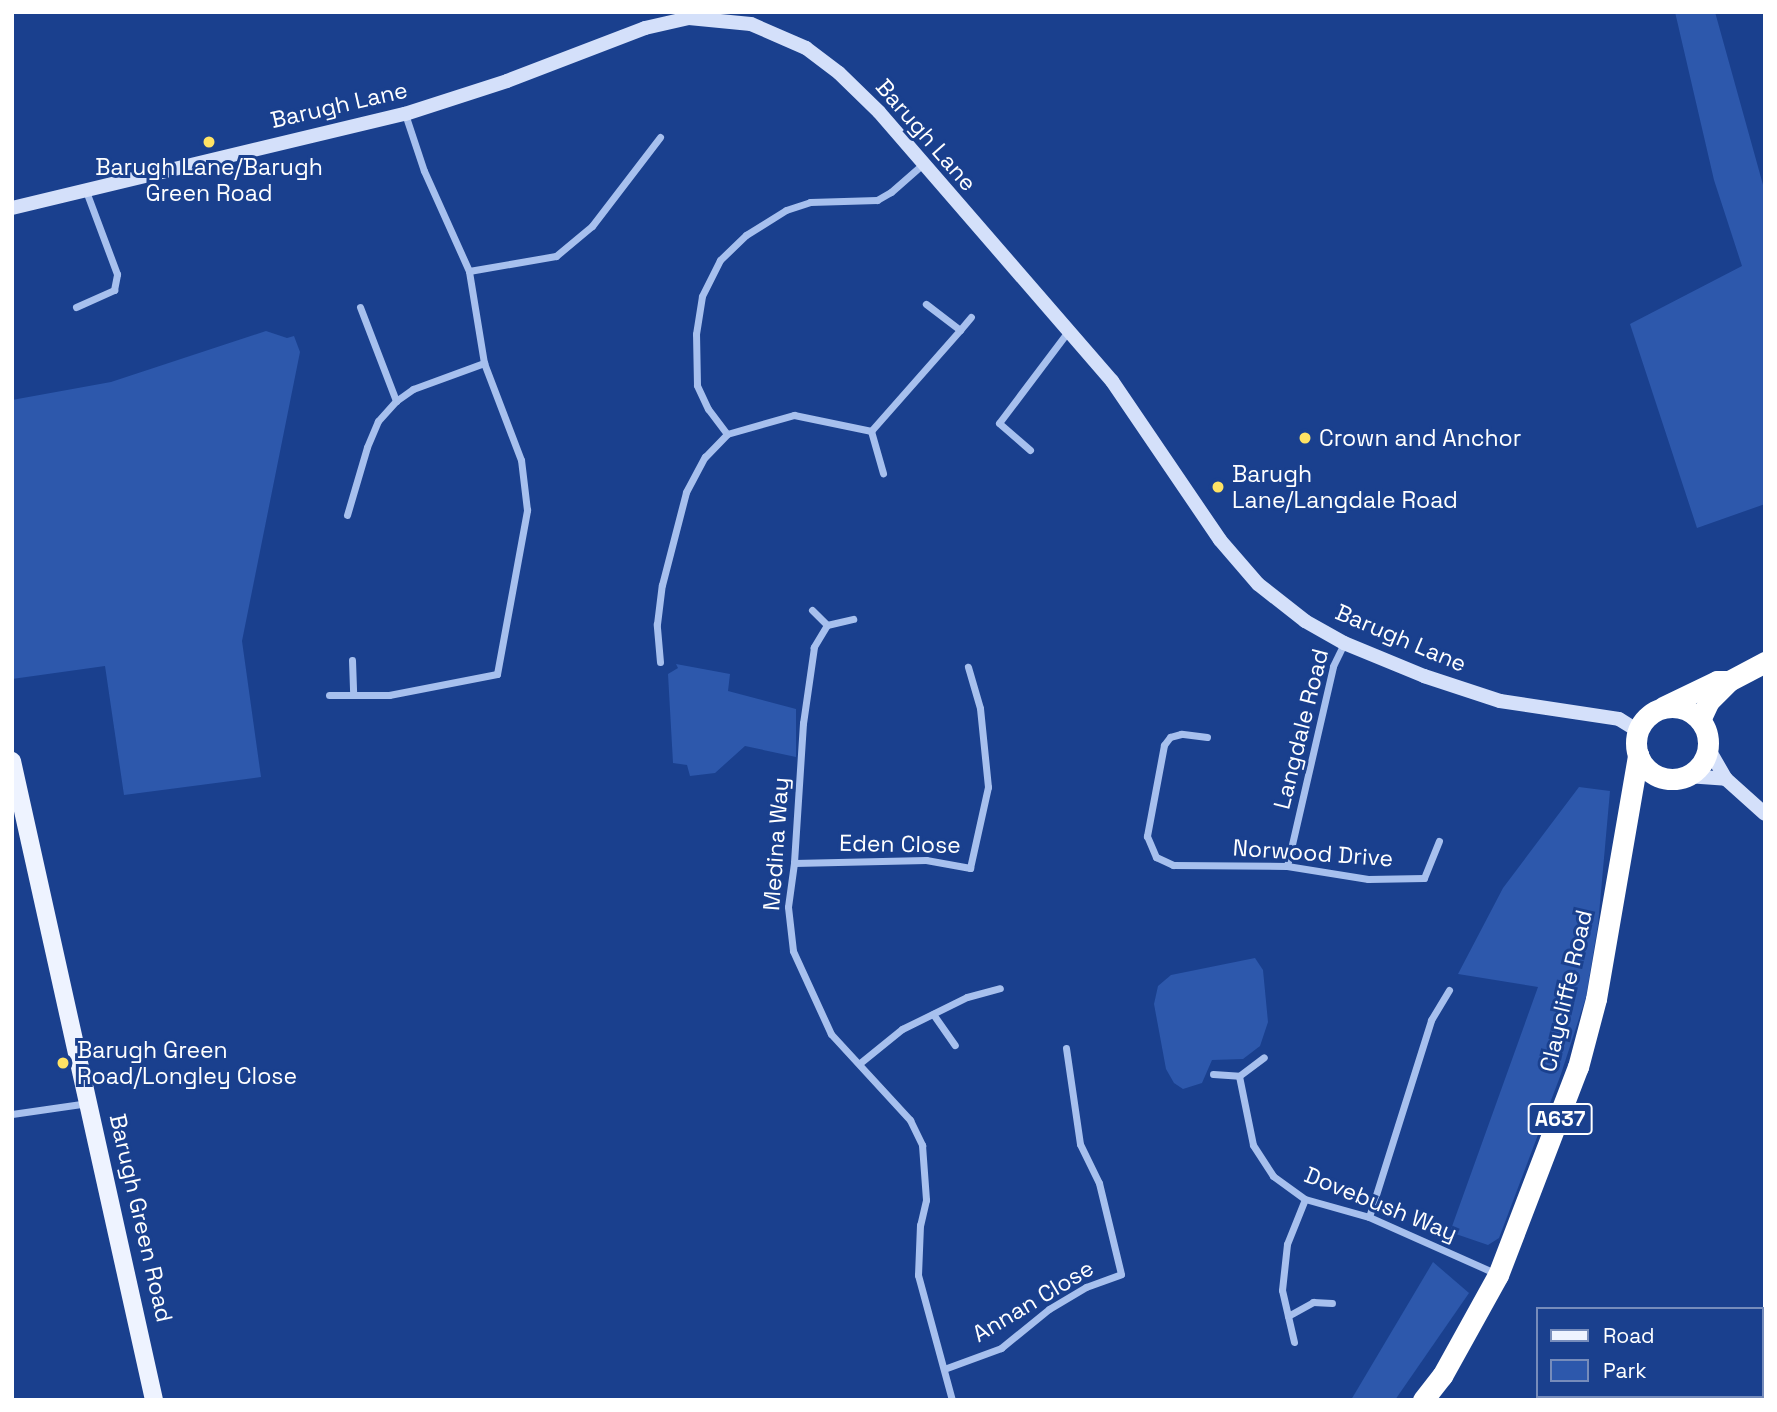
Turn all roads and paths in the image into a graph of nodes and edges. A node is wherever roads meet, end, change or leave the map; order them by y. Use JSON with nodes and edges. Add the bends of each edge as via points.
{"nodes":[{"id":1,"x":404,"y":114,"type":"junction"},
{"id":2,"x":660,"y":137,"type":"dead end"},
{"id":3,"x":923,"y":164,"type":"junction"},
{"id":4,"x":86,"y":190,"type":"junction"},
{"id":5,"x":12,"y":208,"type":"edge"},
{"id":6,"x":469,"y":271,"type":"junction"},
{"id":7,"x":926,"y":304,"type":"dead end"},
{"id":8,"x":76,"y":307,"type":"dead end"},
{"id":9,"x":360,"y":307,"type":"dead end"},
{"id":10,"x":971,"y":317,"type":"dead end"},
{"id":11,"x":1069,"y":329,"type":"junction"},
{"id":12,"x":960,"y":330,"type":"junction"},
{"id":13,"x":484,"y":363,"type":"junction"},
{"id":14,"x":396,"y":401,"type":"junction"},
{"id":15,"x":871,"y":431,"type":"junction"},
{"id":16,"x":727,"y":433,"type":"junction"},
{"id":17,"x":1030,"y":450,"type":"dead end"},
{"id":18,"x":883,"y":473,"type":"dead end"},
{"id":19,"x":347,"y":515,"type":"dead end"},
{"id":20,"x":812,"y":610,"type":"dead end"},
{"id":21,"x":853,"y":620,"type":"dead end"},
{"id":22,"x":827,"y":625,"type":"junction"},
{"id":23,"x":1344,"y":643,"type":"junction"},
{"id":24,"x":352,"y":660,"type":"dead end"},
{"id":25,"x":660,"y":662,"type":"dead end"},
{"id":26,"x":1765,"y":662,"type":"edge"},
{"id":27,"x":968,"y":667,"type":"dead end"},
{"id":28,"x":1729,"y":681,"type":"junction"},
{"id":29,"x":329,"y":695,"type":"dead end"},
{"id":30,"x":353,"y":695,"type":"junction"},
{"id":31,"x":1663,"y":708,"type":"junction"},
{"id":32,"x":1700,"y":720,"type":"junction"},
{"id":33,"x":1638,"y":731,"type":"junction"},
{"id":34,"x":1207,"y":737,"type":"dead end"},
{"id":35,"x":1708,"y":748,"type":"junction"},
{"id":36,"x":1638,"y":755,"type":"junction"},
{"id":37,"x":12,"y":761,"type":"edge"},
{"id":38,"x":1657,"y":776,"type":"junction"},
{"id":39,"x":1687,"y":776,"type":"junction"},
{"id":40,"x":1726,"y":779,"type":"junction"},
{"id":41,"x":1628,"y":813,"type":"junction"},
{"id":42,"x":1765,"y":814,"type":"edge"},
{"id":43,"x":1439,"y":841,"type":"dead end"},
{"id":44,"x":794,"y":863,"type":"junction"},
{"id":45,"x":1287,"y":866,"type":"junction"},
{"id":46,"x":1000,"y":988,"type":"dead end"},
{"id":47,"x":1449,"y":990,"type":"dead end"},
{"id":48,"x":933,"y":1014,"type":"junction"},
{"id":49,"x":955,"y":1045,"type":"dead end"},
{"id":50,"x":1066,"y":1048,"type":"dead end"},
{"id":51,"x":1264,"y":1057,"type":"dead end"},
{"id":52,"x":860,"y":1063,"type":"junction"},
{"id":53,"x":1213,"y":1074,"type":"dead end"},
{"id":54,"x":1239,"y":1076,"type":"junction"},
{"id":55,"x":89,"y":1103,"type":"junction"},
{"id":56,"x":12,"y":1114,"type":"edge"},
{"id":57,"x":1305,"y":1199,"type":"junction"},
{"id":58,"x":1369,"y":1217,"type":"junction"},
{"id":59,"x":1498,"y":1275,"type":"junction"},
{"id":60,"x":1332,"y":1303,"type":"dead end"},
{"id":61,"x":1288,"y":1316,"type":"junction"},
{"id":62,"x":1294,"y":1342,"type":"dead end"},
{"id":63,"x":944,"y":1369,"type":"junction"},
{"id":64,"x":154,"y":1400,"type":"edge"},
{"id":65,"x":952,"y":1400,"type":"edge"},
{"id":66,"x":1423,"y":1400,"type":"edge"}],
"edges":[{"from":1,"to":3,"type":"main road","name":"Barugh Lane","via":[[507,81],[645,28],[689,18],[724,19],[751,24],[806,48],[871,104]]},
{"from":1,"to":4,"type":"main road","name":"Barugh Lane"},
{"from":1,"to":6,"type":"street"},
{"from":2,"to":6,"type":"street","via":[[592,226],[556,256]]},
{"from":3,"to":11,"type":"main road","name":"Barugh Lane"},
{"from":3,"to":16,"type":"street","via":[[877,200],[810,202],[786,210],[746,235],[720,260],[702,296],[696,334],[697,384],[708,409]]},
{"from":4,"to":5,"type":"main road","name":"Barugh Lane"},
{"from":4,"to":8,"type":"street","via":[[117,274],[114,290]]},
{"from":6,"to":13,"type":"street"},
{"from":7,"to":12,"type":"street"},
{"from":9,"to":14,"type":"street"},
{"from":10,"to":12,"type":"street"},
{"from":11,"to":17,"type":"street","via":[[999,423]]},
{"from":11,"to":23,"type":"main road","name":"Barugh Lane","via":[[1112,381],[1220,540],[1258,584],[1305,621]]},
{"from":12,"to":15,"type":"street"},
{"from":13,"to":14,"type":"street","via":[[413,389]]},
{"from":13,"to":30,"type":"street","via":[[521,460],[527,510],[497,674],[389,695]]},
{"from":14,"to":19,"type":"street","via":[[378,421],[366,447]]},
{"from":15,"to":16,"type":"street","via":[[794,415]]},
{"from":15,"to":18,"type":"street"},
{"from":16,"to":25,"type":"street","via":[[705,457],[686,492],[662,585],[657,624]]},
{"from":20,"to":22,"type":"street"},
{"from":21,"to":22,"type":"street"},
{"from":22,"to":44,"type":"street","name":"Medina Way","via":[[814,647],[805,709]]},
{"from":23,"to":33,"type":"main road","name":"Barugh Lane","via":[[1500,701],[1619,719]]},
{"from":23,"to":45,"type":"street","name":"Langdale Road","via":[[1333,666]]},
{"from":24,"to":30,"type":"street"},
{"from":26,"to":28,"type":"highway"},
{"from":27,"to":44,"type":"street","name":"Eden Close","via":[[980,708],[988,787],[970,868],[926,860]]},
{"from":28,"to":31,"type":"highway","via":[[1717,681]]},
{"from":28,"to":32,"type":"highway","via":[[1709,701]]},
{"from":29,"to":30,"type":"street"},
{"from":31,"to":32,"type":"highway","via":[[1684,708]]},
{"from":31,"to":33,"type":"highway","via":[[1652,712]]},
{"from":32,"to":35,"type":"highway"},
{"from":33,"to":36,"type":"highway","number":"A637"},
{"from":34,"to":45,"type":"street","name":"Norwood Drive","via":[[1181,734],[1170,737],[1164,746],[1147,836],[1156,857],[1173,865]]},
{"from":35,"to":39,"type":"highway","via":[[1697,769]]},
{"from":35,"to":40,"type":"main road"},
{"from":36,"to":38,"type":"highway"},
{"from":36,"to":41,"type":"highway","name":"Claycliffe Road","number":"A637"},
{"from":37,"to":55,"type":"main road","name":"Barugh Green Road"},
{"from":38,"to":39,"type":"highway"},
{"from":38,"to":41,"type":"highway","name":"Claycliffe Road","number":"A637"},
{"from":39,"to":40,"type":"main road"},
{"from":40,"to":42,"type":"main road"},
{"from":41,"to":59,"type":"highway","name":"Claycliffe Road","number":"A637","via":[[1596,999],[1578,1067]]},
{"from":43,"to":45,"type":"street","name":"Norwood Drive","via":[[1424,878],[1368,878]]},
{"from":44,"to":52,"type":"street","name":"Medina Way","via":[[788,907],[793,951],[831,1034]]},
{"from":46,"to":48,"type":"street","via":[[967,997]]},
{"from":47,"to":58,"type":"street","via":[[1431,1020]]},
{"from":48,"to":49,"type":"street"},
{"from":48,"to":52,"type":"street","via":[[902,1029]]},
{"from":50,"to":63,"type":"street","name":"Annan Close","via":[[1080,1144],[1099,1183],[1121,1274],[1086,1287],[1049,1309],[1001,1348]]},
{"from":51,"to":54,"type":"street"},
{"from":52,"to":63,"type":"street","name":"Medina Way","via":[[910,1120],[922,1145],[926,1200],[918,1275]]},
{"from":53,"to":54,"type":"street"},
{"from":54,"to":57,"type":"street","name":"Dovebush Way","via":[[1253,1145],[1273,1176]]},
{"from":55,"to":56,"type":"street"},
{"from":55,"to":64,"type":"main road","name":"Barugh Green Road"},
{"from":57,"to":58,"type":"street","name":"Dovebush Way"},
{"from":57,"to":61,"type":"street","via":[[1287,1244],[1283,1290]]},
{"from":58,"to":59,"type":"street","name":"Dovebush Way"},
{"from":59,"to":66,"type":"highway","name":"Claycliffe Road","number":"A637","via":[[1442,1376]]},
{"from":60,"to":61,"type":"street","via":[[1313,1302]]},
{"from":61,"to":62,"type":"street"},
{"from":63,"to":65,"type":"street","name":"Medina Way"}]}
